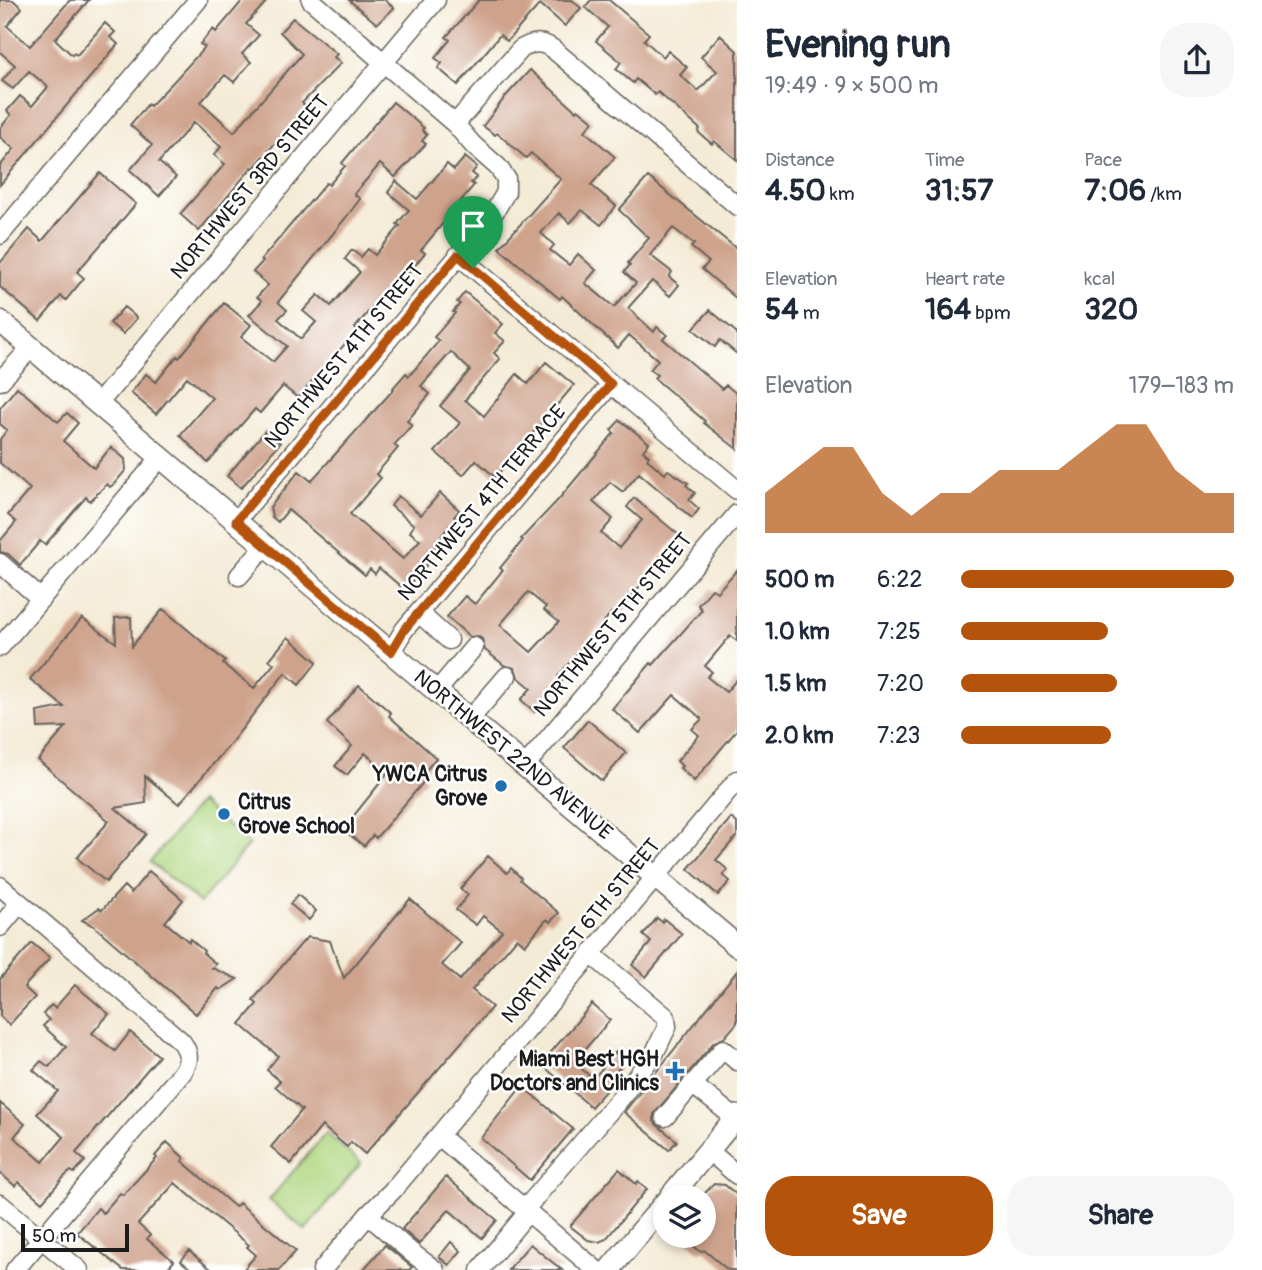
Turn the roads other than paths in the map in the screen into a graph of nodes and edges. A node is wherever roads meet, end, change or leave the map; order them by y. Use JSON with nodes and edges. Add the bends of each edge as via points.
{"nodes":[{"id":1,"x":198,"y":0,"type":"edge"},
{"id":2,"x":311,"y":0,"type":"edge"},
{"id":3,"x":436,"y":0,"type":"edge"},
{"id":4,"x":384,"y":62,"type":"junction"},
{"id":5,"x":455,"y":124,"type":"junction"},
{"id":6,"x":737,"y":206,"type":"edge"},
{"id":7,"x":0,"y":235,"type":"edge"},
{"id":8,"x":458,"y":255,"type":"junction"},
{"id":9,"x":0,"y":321,"type":"edge"},
{"id":10,"x":32,"y":348,"type":"junction"},
{"id":11,"x":0,"y":381,"type":"edge"},
{"id":12,"x":611,"y":384,"type":"junction"},
{"id":13,"x":98,"y":404,"type":"junction"},
{"id":14,"x":161,"y":457,"type":"junction"},
{"id":15,"x":737,"y":490,"type":"edge"},
{"id":16,"x":737,"y":514,"type":"edge"},
{"id":17,"x":236,"y":521,"type":"junction"},
{"id":18,"x":265,"y":546,"type":"junction"},
{"id":19,"x":0,"y":563,"type":"edge"},
{"id":20,"x":239,"y":576,"type":"dead end"},
{"id":21,"x":41,"y":599,"type":"junction"},
{"id":22,"x":419,"y":614,"type":"junction"},
{"id":23,"x":449,"y":640,"type":"dead end"},
{"id":24,"x":0,"y":647,"type":"edge"},
{"id":25,"x":474,"y":647,"type":"dead end"},
{"id":26,"x":391,"y":652,"type":"junction"},
{"id":27,"x":507,"y":676,"type":"dead end"},
{"id":28,"x":437,"y":691,"type":"junction"},
{"id":29,"x":470,"y":719,"type":"junction"},
{"id":30,"x":524,"y":766,"type":"junction"},
{"id":31,"x":737,"y":780,"type":"edge"},
{"id":32,"x":656,"y":876,"type":"junction"},
{"id":33,"x":0,"y":886,"type":"edge"},
{"id":34,"x":20,"y":903,"type":"junction"},
{"id":35,"x":0,"y":927,"type":"edge"},
{"id":36,"x":737,"y":946,"type":"edge"},
{"id":37,"x":591,"y":954,"type":"junction"},
{"id":38,"x":737,"y":1061,"type":"edge"},
{"id":39,"x":692,"y":1084,"type":"junction"},
{"id":40,"x":665,"y":1116,"type":"dead end"},
{"id":41,"x":736,"y":1117,"type":"edge"},
{"id":42,"x":439,"y":1136,"type":"junction"},
{"id":43,"x":708,"y":1150,"type":"junction"},
{"id":44,"x":737,"y":1175,"type":"edge"},
{"id":45,"x":680,"y":1185,"type":"edge"},
{"id":46,"x":0,"y":1204,"type":"edge"},
{"id":47,"x":526,"y":1211,"type":"junction"},
{"id":48,"x":368,"y":1215,"type":"junction"},
{"id":49,"x":653,"y":1217,"type":"edge"},
{"id":50,"x":41,"y":1238,"type":"junction"},
{"id":51,"x":15,"y":1270,"type":"edge"},
{"id":52,"x":79,"y":1270,"type":"edge"},
{"id":53,"x":322,"y":1270,"type":"edge"},
{"id":54,"x":435,"y":1270,"type":"edge"},
{"id":55,"x":480,"y":1270,"type":"edge"},
{"id":56,"x":596,"y":1270,"type":"edge"},
{"id":57,"x":609,"y":1270,"type":"edge"}],
"edges":[{"from":1,"to":7,"type":"street"},
{"from":2,"to":4,"type":"street"},
{"from":3,"to":4,"type":"street","name":"NORTHWEST 3RD STREET"},
{"from":4,"to":5,"type":"street"},
{"from":4,"to":13,"type":"street","name":"NORTHWEST 3RD STREET"},
{"from":5,"to":6,"type":"street","via":[[521,50],[534,43],[546,45]]},
{"from":5,"to":8,"type":"street","name":"NORTHWEST 4TH STREET","via":[[503,172],[507,185],[492,216]]},
{"from":8,"to":12,"type":"street"},
{"from":8,"to":17,"type":"street","name":"NORTHWEST 4TH STREET"},
{"from":9,"to":10,"type":"main road","name":"NORTHWEST 22ND AVENUE"},
{"from":10,"to":11,"type":"street"},
{"from":10,"to":13,"type":"main road","name":"NORTHWEST 22ND AVENUE"},
{"from":12,"to":15,"type":"street"},
{"from":12,"to":22,"type":"street","name":"NORTHWEST 4TH TERRACE"},
{"from":13,"to":14,"type":"main road","name":"NORTHWEST 22ND AVENUE"},
{"from":14,"to":17,"type":"main road","name":"NORTHWEST 22ND AVENUE"},
{"from":14,"to":21,"type":"street"},
{"from":16,"to":30,"type":"street","name":"NORTHWEST 5TH STREET"},
{"from":17,"to":18,"type":"main road","name":"NORTHWEST 22ND AVENUE"},
{"from":18,"to":20,"type":"street"},
{"from":18,"to":26,"type":"main road","name":"NORTHWEST 22ND AVENUE"},
{"from":19,"to":21,"type":"street"},
{"from":21,"to":24,"type":"street"},
{"from":22,"to":23,"type":"street"},
{"from":22,"to":26,"type":"street","name":"NORTHWEST 4TH TERRACE"},
{"from":25,"to":28,"type":"street"},
{"from":26,"to":28,"type":"main road","name":"NORTHWEST 22ND AVENUE"},
{"from":27,"to":29,"type":"street"},
{"from":28,"to":29,"type":"main road","name":"NORTHWEST 22ND AVENUE"},
{"from":29,"to":30,"type":"main road","name":"NORTHWEST 22ND AVENUE"},
{"from":30,"to":32,"type":"main road","name":"NORTHWEST 22ND AVENUE"},
{"from":31,"to":32,"type":"street","name":"NORTHWEST 6TH STREET"},
{"from":32,"to":36,"type":"main road","name":"NORTHWEST 22ND AVENUE"},
{"from":32,"to":37,"type":"street","name":"NORTHWEST 6TH STREET"},
{"from":33,"to":34,"type":"street"},
{"from":34,"to":35,"type":"street"},
{"from":34,"to":50,"type":"street","via":[[181,1041],[189,1057],[183,1073]]},
{"from":37,"to":42,"type":"street","name":"NORTHWEST 6TH STREET"},
{"from":37,"to":47,"type":"street","via":[[666,1017],[667,1027],[655,1052],[619,1100]]},
{"from":38,"to":39,"type":"street","via":[[723,1049]]},
{"from":39,"to":40,"type":"street"},
{"from":39,"to":41,"type":"street"},
{"from":41,"to":43,"type":"main road"},
{"from":42,"to":47,"type":"street"},
{"from":42,"to":48,"type":"street","name":"NORTHWEST 6TH STREET"},
{"from":43,"to":44,"type":"street"},
{"from":43,"to":45,"type":"main road"},
{"from":46,"to":50,"type":"street"},
{"from":47,"to":55,"type":"street"},
{"from":47,"to":56,"type":"street"},
{"from":48,"to":53,"type":"street","name":"NORTHWEST 6TH STREET"},
{"from":48,"to":54,"type":"street"},
{"from":49,"to":57,"type":"main road"},
{"from":50,"to":51,"type":"street"},
{"from":50,"to":52,"type":"street"}]}
